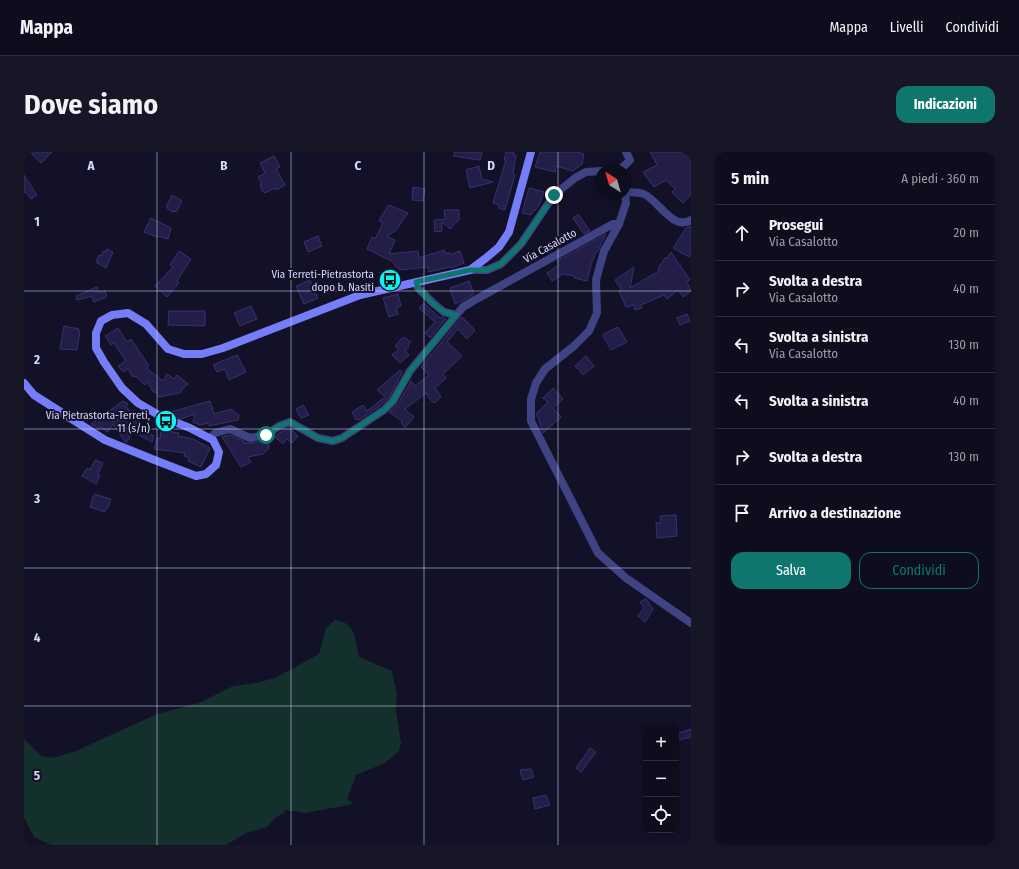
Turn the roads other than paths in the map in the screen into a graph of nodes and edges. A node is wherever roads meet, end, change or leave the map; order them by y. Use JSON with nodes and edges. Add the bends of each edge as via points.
{"nodes":[{"id":1,"x":531,"y":152,"type":"edge"},
{"id":2,"x":626,"y":152,"type":"edge"},
{"id":3,"x":627,"y":164,"type":"edge"},
{"id":4,"x":595,"y":171,"type":"edge"},
{"id":5,"x":631,"y":192,"type":"edge"},
{"id":6,"x":626,"y":200,"type":"edge"},
{"id":7,"x":691,"y":220,"type":"edge"},
{"id":8,"x":619,"y":224,"type":"junction"},
{"id":9,"x":470,"y":270,"type":"junction"},
{"id":10,"x":416,"y":282,"type":"junction"},
{"id":11,"x":456,"y":315,"type":"junction"},
{"id":12,"x":24,"y":383,"type":"edge"},
{"id":13,"x":210,"y":438,"type":"junction"},
{"id":14,"x":691,"y":623,"type":"edge"}],
"edges":[{"from":1,"to":9,"type":"main road","via":[[509,232],[499,247]]},
{"from":2,"to":3,"type":"street","via":[[630,160]]},
{"from":4,"to":9,"type":"street","via":[[586,172],[575,178],[554,195],[521,244],[501,264],[487,270]]},
{"from":5,"to":7,"type":"street","via":[[645,195],[677,222]]},
{"from":6,"to":8,"type":"street"},
{"from":8,"to":11,"type":"street","name":"Via Casalotto","via":[[613,224],[473,301]]},
{"from":8,"to":14,"type":"street","via":[[604,251],[596,280],[597,313],[589,332],[545,369],[536,383],[531,399],[531,421],[598,553],[626,578]]},
{"from":9,"to":10,"type":"main road"},
{"from":10,"to":11,"type":"street","via":[[418,288],[432,303],[444,312]]},
{"from":10,"to":13,"type":"main road","via":[[360,295],[202,354],[184,354],[168,349],[146,324],[128,313],[112,315],[101,321],[96,333],[96,348],[122,388],[138,403],[162,417]]},
{"from":11,"to":13,"type":"street","name":"Via Casalotto","via":[[410,371],[393,401],[342,438],[333,441],[318,438],[290,422],[266,435],[250,438],[230,429],[215,433]]},
{"from":12,"to":13,"type":"main road","via":[[34,396],[105,440],[196,476],[206,474],[216,465],[219,452]]}]}
